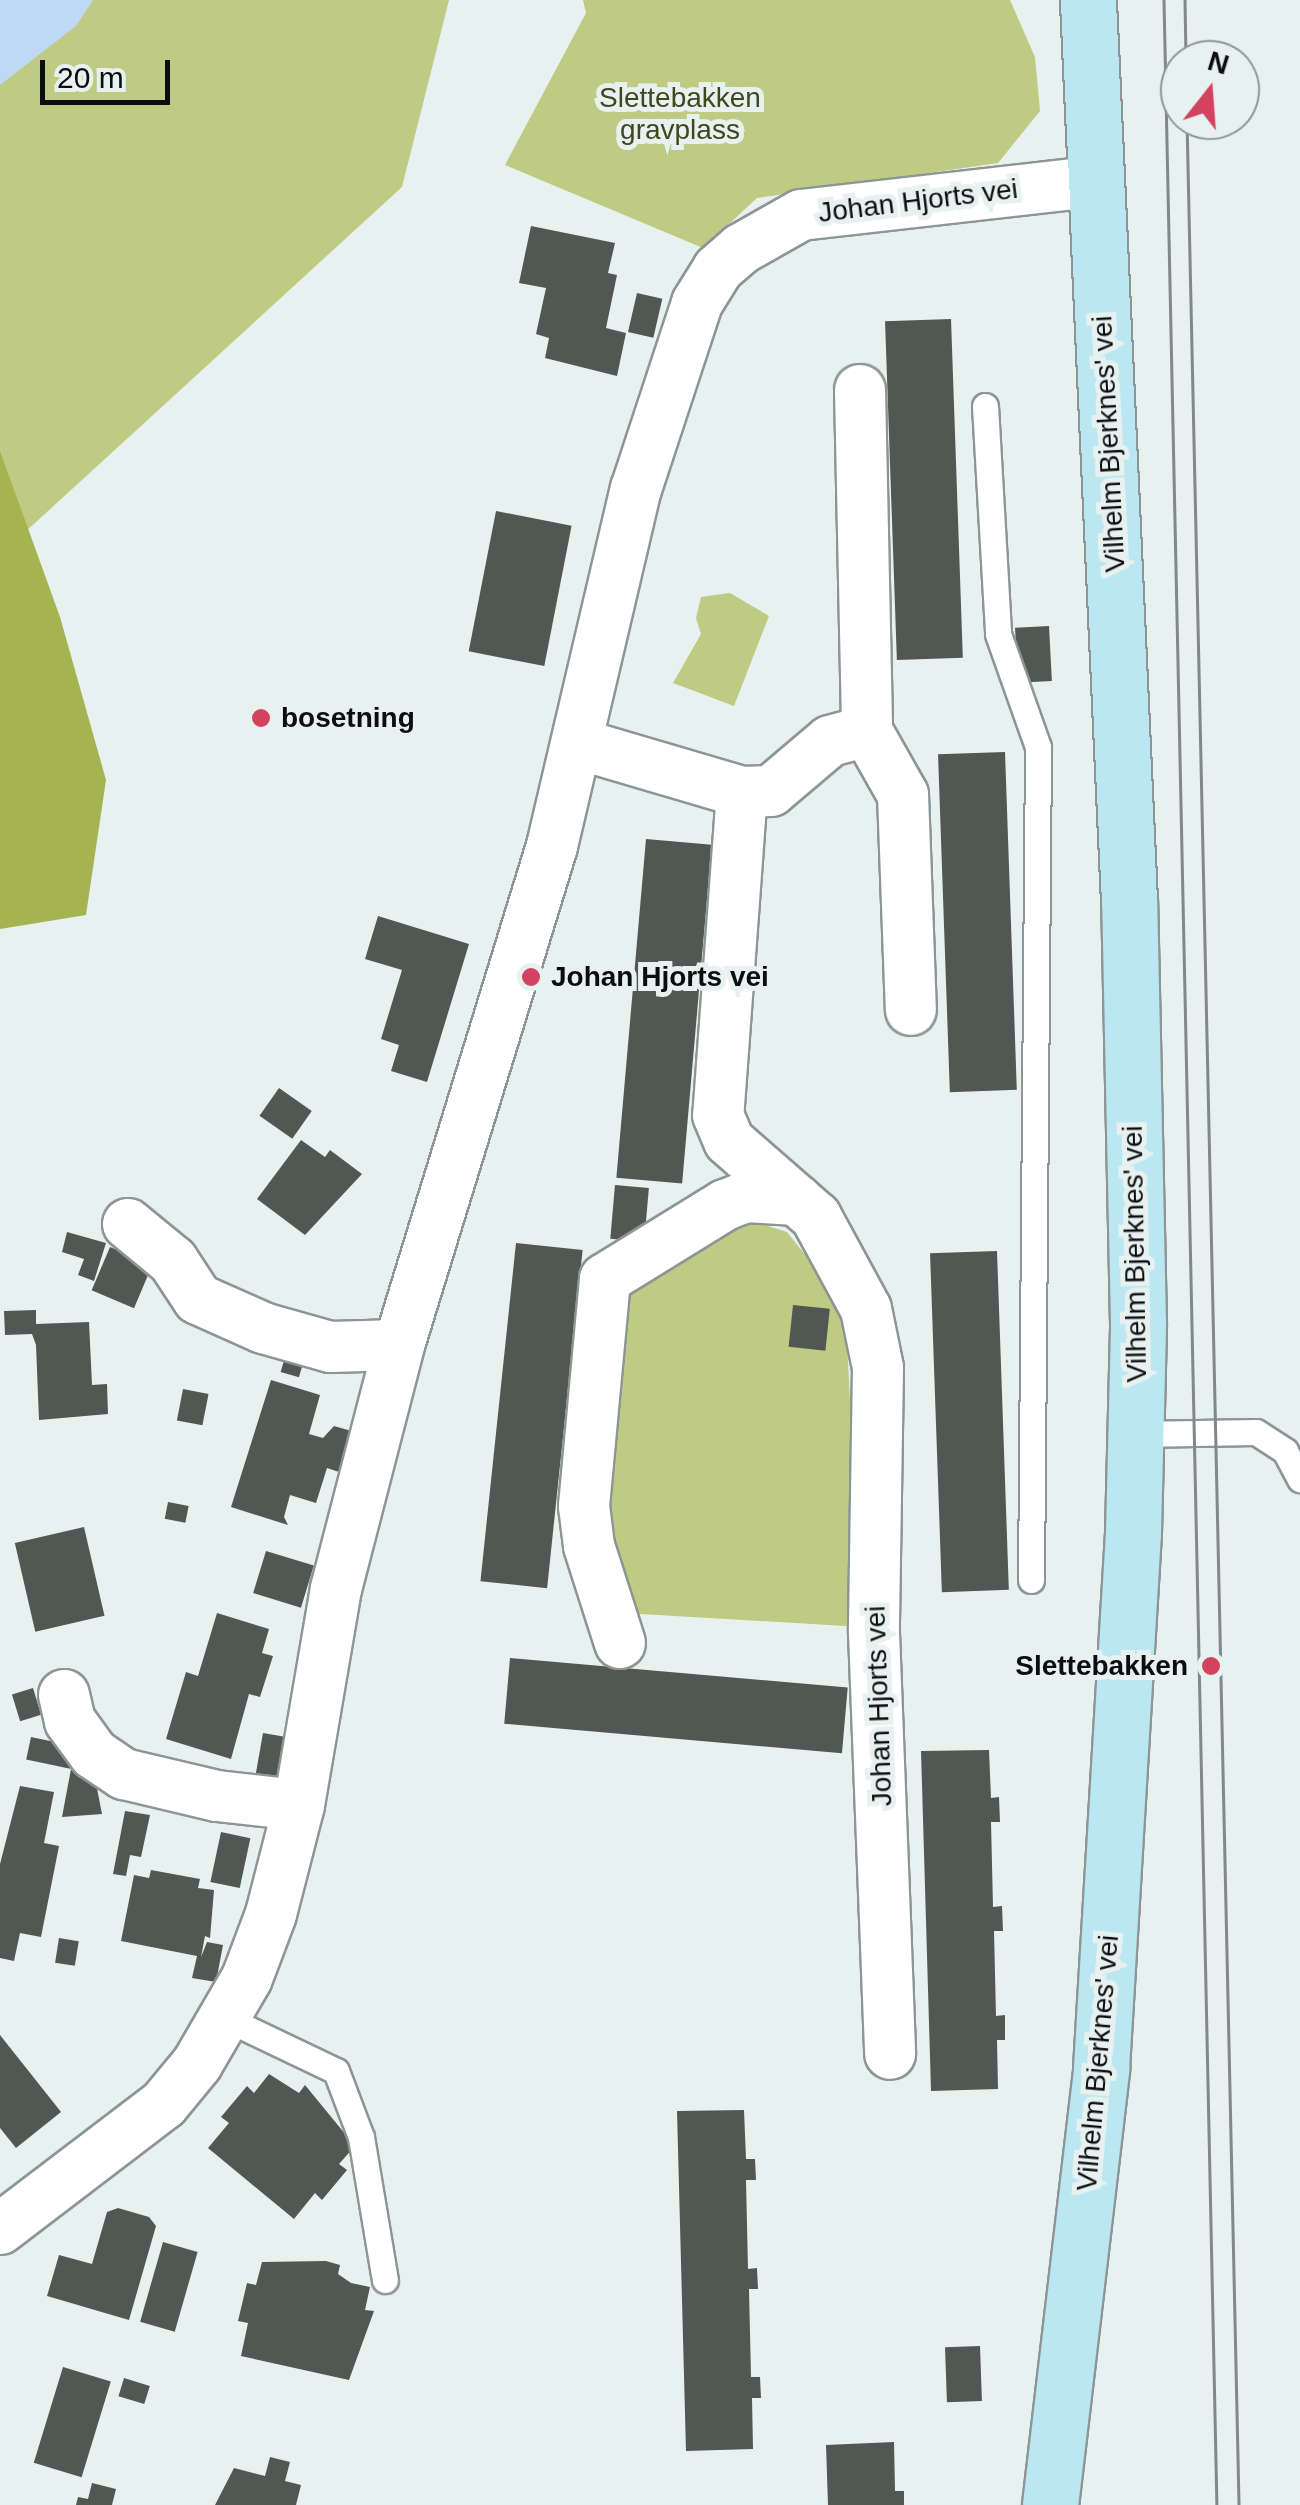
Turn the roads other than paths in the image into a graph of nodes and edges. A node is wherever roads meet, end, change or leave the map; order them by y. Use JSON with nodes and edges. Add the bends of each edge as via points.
{"nodes":[{"id":1,"x":1088,"y":0,"type":"edge"},
{"id":2,"x":1092,"y":182,"type":"junction"},
{"id":3,"x":860,"y":390,"type":"dead end"},
{"id":4,"x":984,"y":406,"type":"dead end"},
{"id":5,"x":866,"y":731,"type":"junction"},
{"id":6,"x":579,"y":744,"type":"junction"},
{"id":7,"x":742,"y":792,"type":"junction"},
{"id":8,"x":911,"y":1010,"type":"dead end"},
{"id":9,"x":797,"y":1200,"type":"junction"},
{"id":10,"x":128,"y":1224,"type":"dead end"},
{"id":11,"x":399,"y":1345,"type":"junction"},
{"id":12,"x":1136,"y":1434,"type":"junction"},
{"id":13,"x":1300,"y":1479,"type":"edge"},
{"id":14,"x":1030,"y":1580,"type":"dead end"},
{"id":15,"x":620,"y":1643,"type":"dead end"},
{"id":16,"x":64,"y":1694,"type":"dead end"},
{"id":17,"x":299,"y":1805,"type":"junction"},
{"id":18,"x":225,"y":2018,"type":"junction"},
{"id":19,"x":890,"y":2054,"type":"dead end"},
{"id":20,"x":0,"y":2229,"type":"edge"},
{"id":21,"x":385,"y":2280,"type":"dead end"},
{"id":22,"x":1050,"y":2505,"type":"edge"}],
"edges":[{"from":1,"to":2,"type":"main road","name":"Vilhelm Bjerknes' vei"},
{"from":2,"to":6,"type":"street","name":"Johan Hjorts vei","via":[[801,215],[718,269],[697,303],[647,452]]},
{"from":2,"to":12,"type":"main road","name":"Vilhelm Bjerknes' vei","via":[[1129,901]]},
{"from":3,"to":5,"type":"street"},
{"from":4,"to":14,"type":"lane","via":[[998,634],[1038,748]]},
{"from":5,"to":7,"type":"street","via":[[830,741],[772,791]]},
{"from":5,"to":8,"type":"street","via":[[903,794]]},
{"from":6,"to":7,"type":"street"},
{"from":6,"to":11,"type":"street","name":"Johan Hjorts vei"},
{"from":7,"to":9,"type":"street","name":"Johan Hjorts vei","via":[[718,1115],[729,1141]]},
{"from":9,"to":15,"type":"street","via":[[746,1197],[606,1279],[584,1506],[589,1546]]},
{"from":9,"to":19,"type":"street","name":"Johan Hjorts vei","via":[[816,1217],[851,1274],[878,1368],[874,1632]]},
{"from":10,"to":11,"type":"street","via":[[173,1261],[198,1299],[263,1328],[330,1347]]},
{"from":11,"to":17,"type":"street","name":"Johan Hjorts vei","via":[[336,1589]]},
{"from":12,"to":13,"type":"lane","via":[[1256,1432],[1285,1451]]},
{"from":12,"to":22,"type":"main road","name":"Vilhelm Bjerknes' vei","via":[[1100,2068]]},
{"from":16,"to":17,"type":"street","via":[[70,1721],[94,1754],[124,1774],[201,1793]]},
{"from":17,"to":18,"type":"street","name":"Johan Hjorts vei","via":[[271,1914]]},
{"from":18,"to":20,"type":"street","name":"Johan Hjorts vei","via":[[164,2104]]},
{"from":18,"to":21,"type":"lane","via":[[336,2071],[361,2137]]}]}
